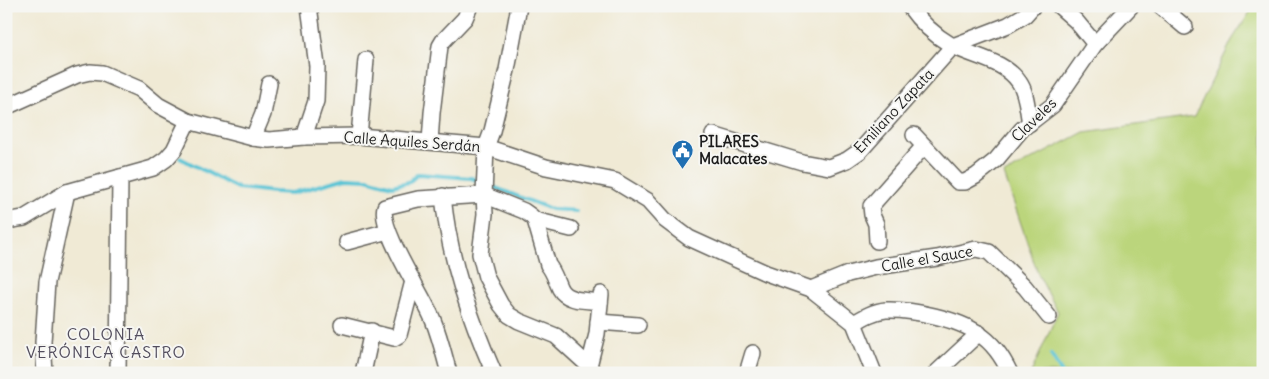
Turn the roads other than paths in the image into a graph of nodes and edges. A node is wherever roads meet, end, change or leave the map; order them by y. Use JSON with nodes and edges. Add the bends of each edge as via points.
{"nodes":[{"id":1,"x":309,"y":6,"type":"edge"},
{"id":2,"x":470,"y":6,"type":"edge"},
{"id":3,"x":519,"y":6,"type":"edge"},
{"id":4,"x":909,"y":6,"type":"edge"},
{"id":5,"x":1034,"y":6,"type":"edge"},
{"id":6,"x":1059,"y":6,"type":"edge"},
{"id":7,"x":1131,"y":6,"type":"edge"},
{"id":8,"x":1160,"y":6,"type":"edge"},
{"id":9,"x":1185,"y":27,"type":"dead end"},
{"id":10,"x":1095,"y":44,"type":"junction"},
{"id":11,"x":952,"y":46,"type":"junction"},
{"id":12,"x":366,"y":60,"type":"dead end"},
{"id":13,"x":269,"y":84,"type":"dead end"},
{"id":14,"x":6,"y":108,"type":"edge"},
{"id":15,"x":188,"y":121,"type":"junction"},
{"id":16,"x":1030,"y":122,"type":"junction"},
{"id":17,"x":714,"y":135,"type":"dead end"},
{"id":18,"x":359,"y":136,"type":"junction"},
{"id":19,"x":304,"y":137,"type":"junction"},
{"id":20,"x":253,"y":138,"type":"junction"},
{"id":21,"x":430,"y":142,"type":"junction"},
{"id":22,"x":486,"y":147,"type":"junction"},
{"id":23,"x":120,"y":177,"type":"junction"},
{"id":24,"x":67,"y":192,"type":"junction"},
{"id":25,"x":484,"y":194,"type":"junction"},
{"id":26,"x":443,"y":196,"type":"junction"},
{"id":27,"x":535,"y":220,"type":"junction"},
{"id":28,"x":6,"y":222,"type":"edge"},
{"id":29,"x":571,"y":229,"type":"dead end"},
{"id":30,"x":388,"y":230,"type":"junction"},
{"id":31,"x":877,"y":241,"type":"dead end"},
{"id":32,"x":347,"y":242,"type":"dead end"},
{"id":33,"x":413,"y":281,"type":"junction"},
{"id":34,"x":811,"y":289,"type":"junction"},
{"id":35,"x":1050,"y":317,"type":"dead end"},
{"id":36,"x":598,"y":322,"type":"junction"},
{"id":37,"x":854,"y":323,"type":"junction"},
{"id":38,"x":342,"y":324,"type":"dead end"},
{"id":39,"x":638,"y":325,"type":"dead end"},
{"id":40,"x":372,"y":332,"type":"junction"},
{"id":41,"x":979,"y":333,"type":"junction"},
{"id":42,"x":753,"y":353,"type":"dead end"},
{"id":43,"x":591,"y":369,"type":"edge"},
{"id":44,"x":45,"y":373,"type":"edge"},
{"id":45,"x":118,"y":373,"type":"edge"},
{"id":46,"x":363,"y":373,"type":"edge"},
{"id":47,"x":448,"y":373,"type":"edge"},
{"id":48,"x":494,"y":373,"type":"edge"},
{"id":49,"x":748,"y":373,"type":"edge"},
{"id":50,"x":874,"y":373,"type":"edge"},
{"id":51,"x":936,"y":373,"type":"edge"},
{"id":52,"x":1010,"y":373,"type":"edge"}],
"edges":[{"from":1,"to":19,"type":"street","via":[[317,66],[316,101]]},
{"from":2,"to":21,"type":"street","via":[[465,18],[440,46]]},
{"from":3,"to":22,"type":"street","via":[[507,70]]},
{"from":4,"to":11,"type":"street","via":[[923,24]]},
{"from":5,"to":11,"type":"street","name":"Emiliano Zapata","via":[[1008,25]]},
{"from":6,"to":10,"type":"street"},
{"from":7,"to":10,"type":"street","name":"Claveles"},
{"from":8,"to":9,"type":"street"},
{"from":10,"to":16,"type":"street","name":"Claveles","via":[[1053,105]]},
{"from":11,"to":16,"type":"street","via":[[996,64],[1011,74],[1024,91]]},
{"from":11,"to":17,"type":"street","name":"Emiliano Zapata","via":[[860,151],[830,167],[802,162]]},
{"from":12,"to":18,"type":"street"},
{"from":13,"to":20,"type":"street","via":[[263,114]]},
{"from":14,"to":15,"type":"street","name":"Calle Aquiles Serdán","via":[[76,75],[90,72],[102,73],[132,86]]},
{"from":15,"to":20,"type":"street","name":"Calle Aquiles Serdán"},
{"from":15,"to":23,"type":"street","via":[[166,159],[153,168]]},
{"from":16,"to":31,"type":"street","name":"Claveles","via":[[996,160],[965,182],[958,182],[919,140],[871,206]]},
{"from":18,"to":19,"type":"street","name":"Calle Aquiles Serdán"},
{"from":18,"to":21,"type":"street","name":"Calle Aquiles Serdán"},
{"from":19,"to":20,"type":"street","name":"Calle Aquiles Serdán"},
{"from":21,"to":22,"type":"street","name":"Calle Aquiles Serdán"},
{"from":22,"to":25,"type":"street"},
{"from":22,"to":34,"type":"street","name":"Calle Aquiles Serdán","via":[[546,167],[615,181],[648,202],[689,238],[766,273]]},
{"from":23,"to":24,"type":"street"},
{"from":23,"to":45,"type":"street"},
{"from":24,"to":28,"type":"street","via":[[24,218]]},
{"from":24,"to":44,"type":"street","via":[[48,282],[43,342]]},
{"from":25,"to":26,"type":"street"},
{"from":25,"to":27,"type":"street","via":[[524,211]]},
{"from":25,"to":43,"type":"street","via":[[480,254],[486,277],[501,305],[519,321],[556,336]]},
{"from":26,"to":30,"type":"street","via":[[385,207]]},
{"from":26,"to":48,"type":"street","via":[[458,278]]},
{"from":27,"to":29,"type":"street"},
{"from":27,"to":36,"type":"street","via":[[548,265],[561,292],[570,298],[601,298]]},
{"from":30,"to":32,"type":"street"},
{"from":30,"to":33,"type":"street"},
{"from":33,"to":40,"type":"street","via":[[398,335],[394,338]]},
{"from":33,"to":47,"type":"street","via":[[433,320]]},
{"from":34,"to":35,"type":"street","name":"Calle el Sauce","via":[[876,267],[976,249],[995,258]]},
{"from":34,"to":37,"type":"street","name":"Calle Aquiles Serdán"},
{"from":36,"to":39,"type":"street"},
{"from":36,"to":43,"type":"street"},
{"from":37,"to":41,"type":"street","via":[[872,313],[902,311],[960,323]]},
{"from":37,"to":50,"type":"street"},
{"from":38,"to":40,"type":"street"},
{"from":40,"to":46,"type":"street"},
{"from":41,"to":51,"type":"street"},
{"from":41,"to":52,"type":"street","via":[[1004,360]]},
{"from":42,"to":49,"type":"street"}]}
